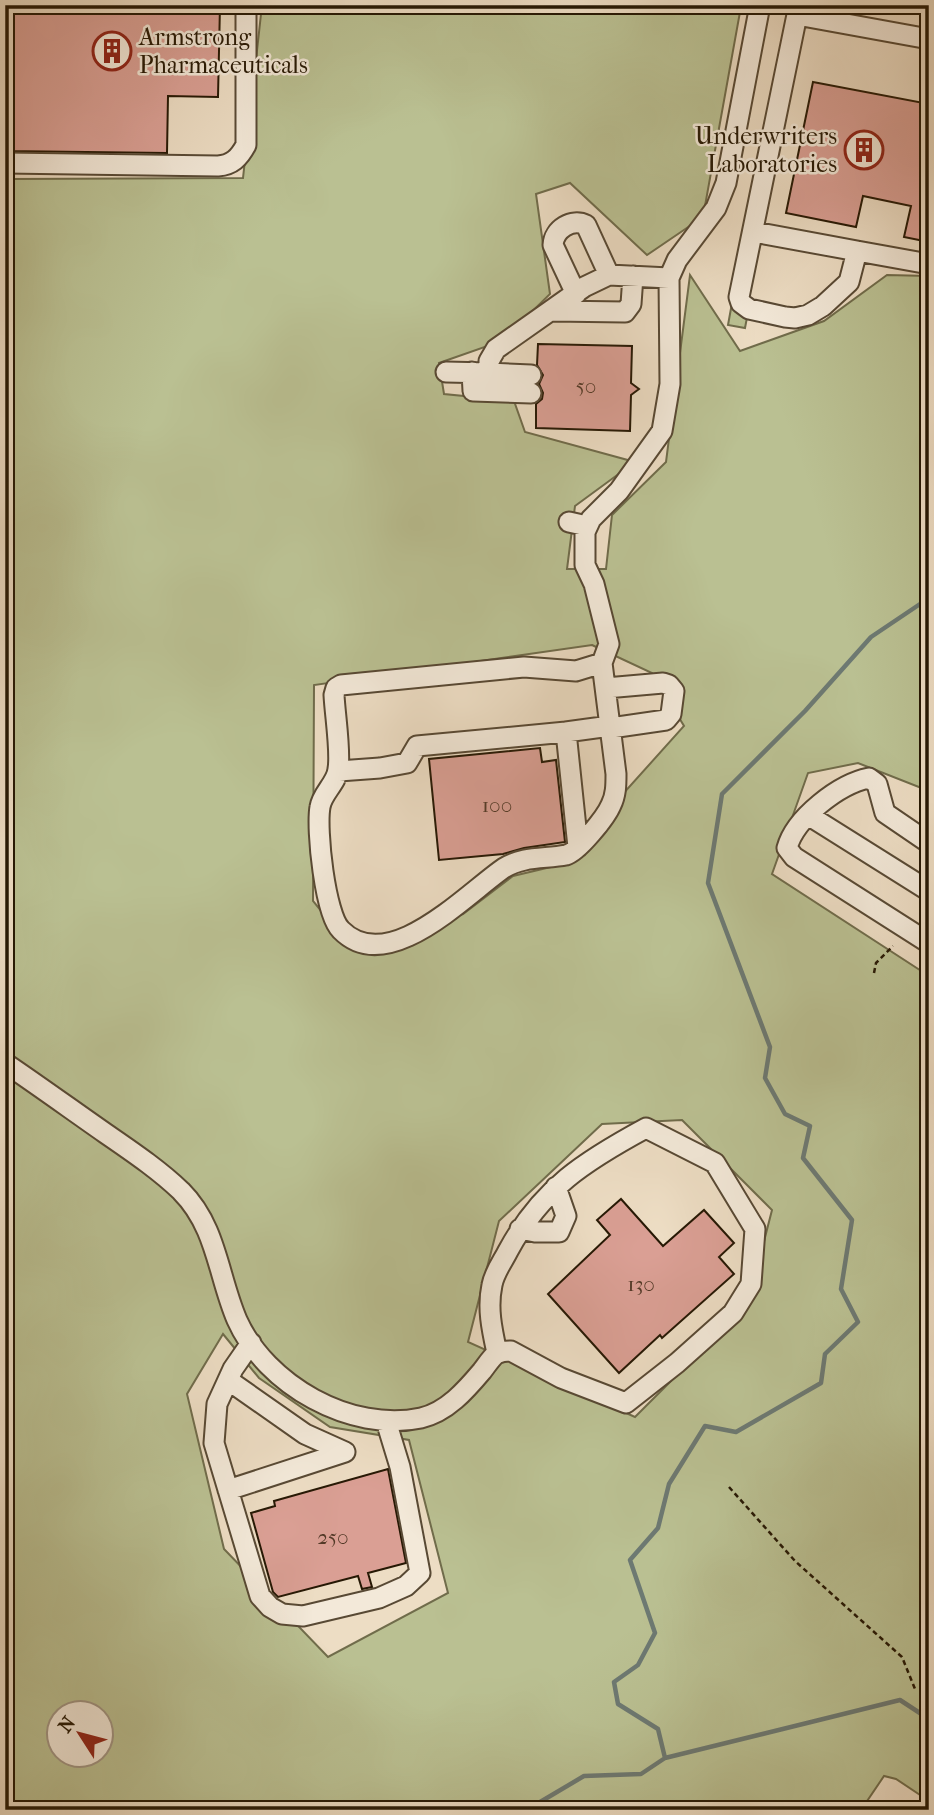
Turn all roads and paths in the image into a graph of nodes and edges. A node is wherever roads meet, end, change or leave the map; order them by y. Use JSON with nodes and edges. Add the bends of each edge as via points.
{"nodes":[{"id":1,"x":246,"y":5,"type":"edge"},
{"id":2,"x":760,"y":5,"type":"edge"},
{"id":3,"x":798,"y":10,"type":"edge"},
{"id":4,"x":929,"y":39,"type":"edge"},
{"id":5,"x":5,"y":163,"type":"edge"},
{"id":6,"x":754,"y":232,"type":"junction"},
{"id":7,"x":858,"y":251,"type":"junction"},
{"id":8,"x":929,"y":264,"type":"edge"},
{"id":9,"x":608,"y":275,"type":"junction"},
{"id":10,"x":633,"y":276,"type":"junction"},
{"id":11,"x":670,"y":278,"type":"junction"},
{"id":12,"x":576,"y":294,"type":"junction"},
{"id":13,"x":552,"y":311,"type":"junction"},
{"id":14,"x":446,"y":372,"type":"dead end"},
{"id":15,"x":480,"y":373,"type":"junction"},
{"id":16,"x":531,"y":384,"type":"dead end"},
{"id":17,"x":602,"y":663,"type":"junction"},
{"id":18,"x":606,"y":688,"type":"junction"},
{"id":19,"x":611,"y":727,"type":"junction"},
{"id":20,"x":566,"y":732,"type":"junction"},
{"id":21,"x":339,"y":771,"type":"junction"},
{"id":22,"x":808,"y":815,"type":"junction"},
{"id":23,"x":929,"y":843,"type":"edge"},
{"id":24,"x":578,"y":848,"type":"junction"},
{"id":25,"x":929,"y":891,"type":"edge"},
{"id":26,"x":929,"y":943,"type":"edge"},
{"id":27,"x":893,"y":946,"type":"dead end"},
{"id":28,"x":874,"y":973,"type":"dead end"},
{"id":29,"x":5,"y":1063,"type":"edge"},
{"id":30,"x":556,"y":1186,"type":"junction"},
{"id":31,"x":520,"y":1229,"type":"junction"},
{"id":32,"x":251,"y":1343,"type":"junction"},
{"id":33,"x":497,"y":1353,"type":"junction"},
{"id":34,"x":228,"y":1380,"type":"junction"},
{"id":35,"x":386,"y":1421,"type":"junction"},
{"id":36,"x":729,"y":1487,"type":"dead end"},
{"id":37,"x":228,"y":1490,"type":"junction"},
{"id":38,"x":915,"y":1689,"type":"dead end"}],
"edges":[{"from":1,"to":5,"type":"street","via":[[246,145],[236,160],[218,166]]},
{"from":2,"to":11,"type":"street","via":[[723,193],[677,260]]},
{"from":3,"to":4,"type":"street"},
{"from":3,"to":6,"type":"street"},
{"from":6,"to":7,"type":"street"},
{"from":6,"to":7,"type":"street","via":[[739,300],[746,308],[785,317],[804,317],[830,301],[851,279]]},
{"from":7,"to":8,"type":"street"},
{"from":9,"to":10,"type":"street"},
{"from":9,"to":12,"type":"street"},
{"from":9,"to":12,"type":"street","via":[[586,225],[575,222],[559,230],[553,245]]},
{"from":10,"to":11,"type":"street"},
{"from":10,"to":13,"type":"street","via":[[631,304],[625,312]]},
{"from":11,"to":17,"type":"street","via":[[671,376],[664,425],[619,491],[578,524],[585,565],[609,643]]},
{"from":12,"to":13,"type":"street"},
{"from":13,"to":15,"type":"street","via":[[496,349]]},
{"from":14,"to":15,"type":"street"},
{"from":15,"to":16,"type":"street"},
{"from":17,"to":18,"type":"street"},
{"from":17,"to":21,"type":"street","via":[[576,671],[524,667],[338,686],[334,695]]},
{"from":18,"to":19,"type":"street"},
{"from":18,"to":19,"type":"street","via":[[663,682],[674,691],[666,720]]},
{"from":19,"to":20,"type":"street"},
{"from":19,"to":24,"type":"street","via":[[614,796],[606,816]]},
{"from":20,"to":21,"type":"street","via":[[417,746],[407,763]]},
{"from":20,"to":24,"type":"street"},
{"from":21,"to":24,"type":"street","via":[[320,807],[326,895],[336,925],[358,942],[374,946],[407,937],[508,866]]},
{"from":22,"to":23,"type":"street","via":[[839,790],[872,778],[885,813]]},
{"from":22,"to":25,"type":"street"},
{"from":22,"to":26,"type":"street","via":[[789,842],[789,853]]},
{"from":27,"to":28,"type":"path","via":[[876,963]]},
{"from":29,"to":32,"type":"street","via":[[181,1191],[202,1217],[238,1322]]},
{"from":30,"to":31,"type":"street"},
{"from":30,"to":31,"type":"street","via":[[566,1216],[559,1231]]},
{"from":30,"to":33,"type":"street","via":[[596,1155],[646,1128],[715,1163],[755,1229],[751,1284],[733,1313],[626,1403],[561,1378],[511,1350]]},
{"from":31,"to":33,"type":"street","via":[[492,1282],[489,1311]]},
{"from":32,"to":34,"type":"street"},
{"from":32,"to":35,"type":"street","via":[[285,1380],[309,1397],[367,1420]]},
{"from":33,"to":35,"type":"street","via":[[463,1394],[445,1407],[423,1418]]},
{"from":34,"to":37,"type":"street","via":[[217,1404],[214,1443]]},
{"from":34,"to":37,"type":"street","via":[[305,1434],[345,1452]]},
{"from":35,"to":37,"type":"street","via":[[421,1569],[406,1586],[379,1598],[303,1616],[282,1614],[270,1607],[260,1596]]},
{"from":36,"to":38,"type":"path","via":[[795,1561],[902,1657]]}]}
